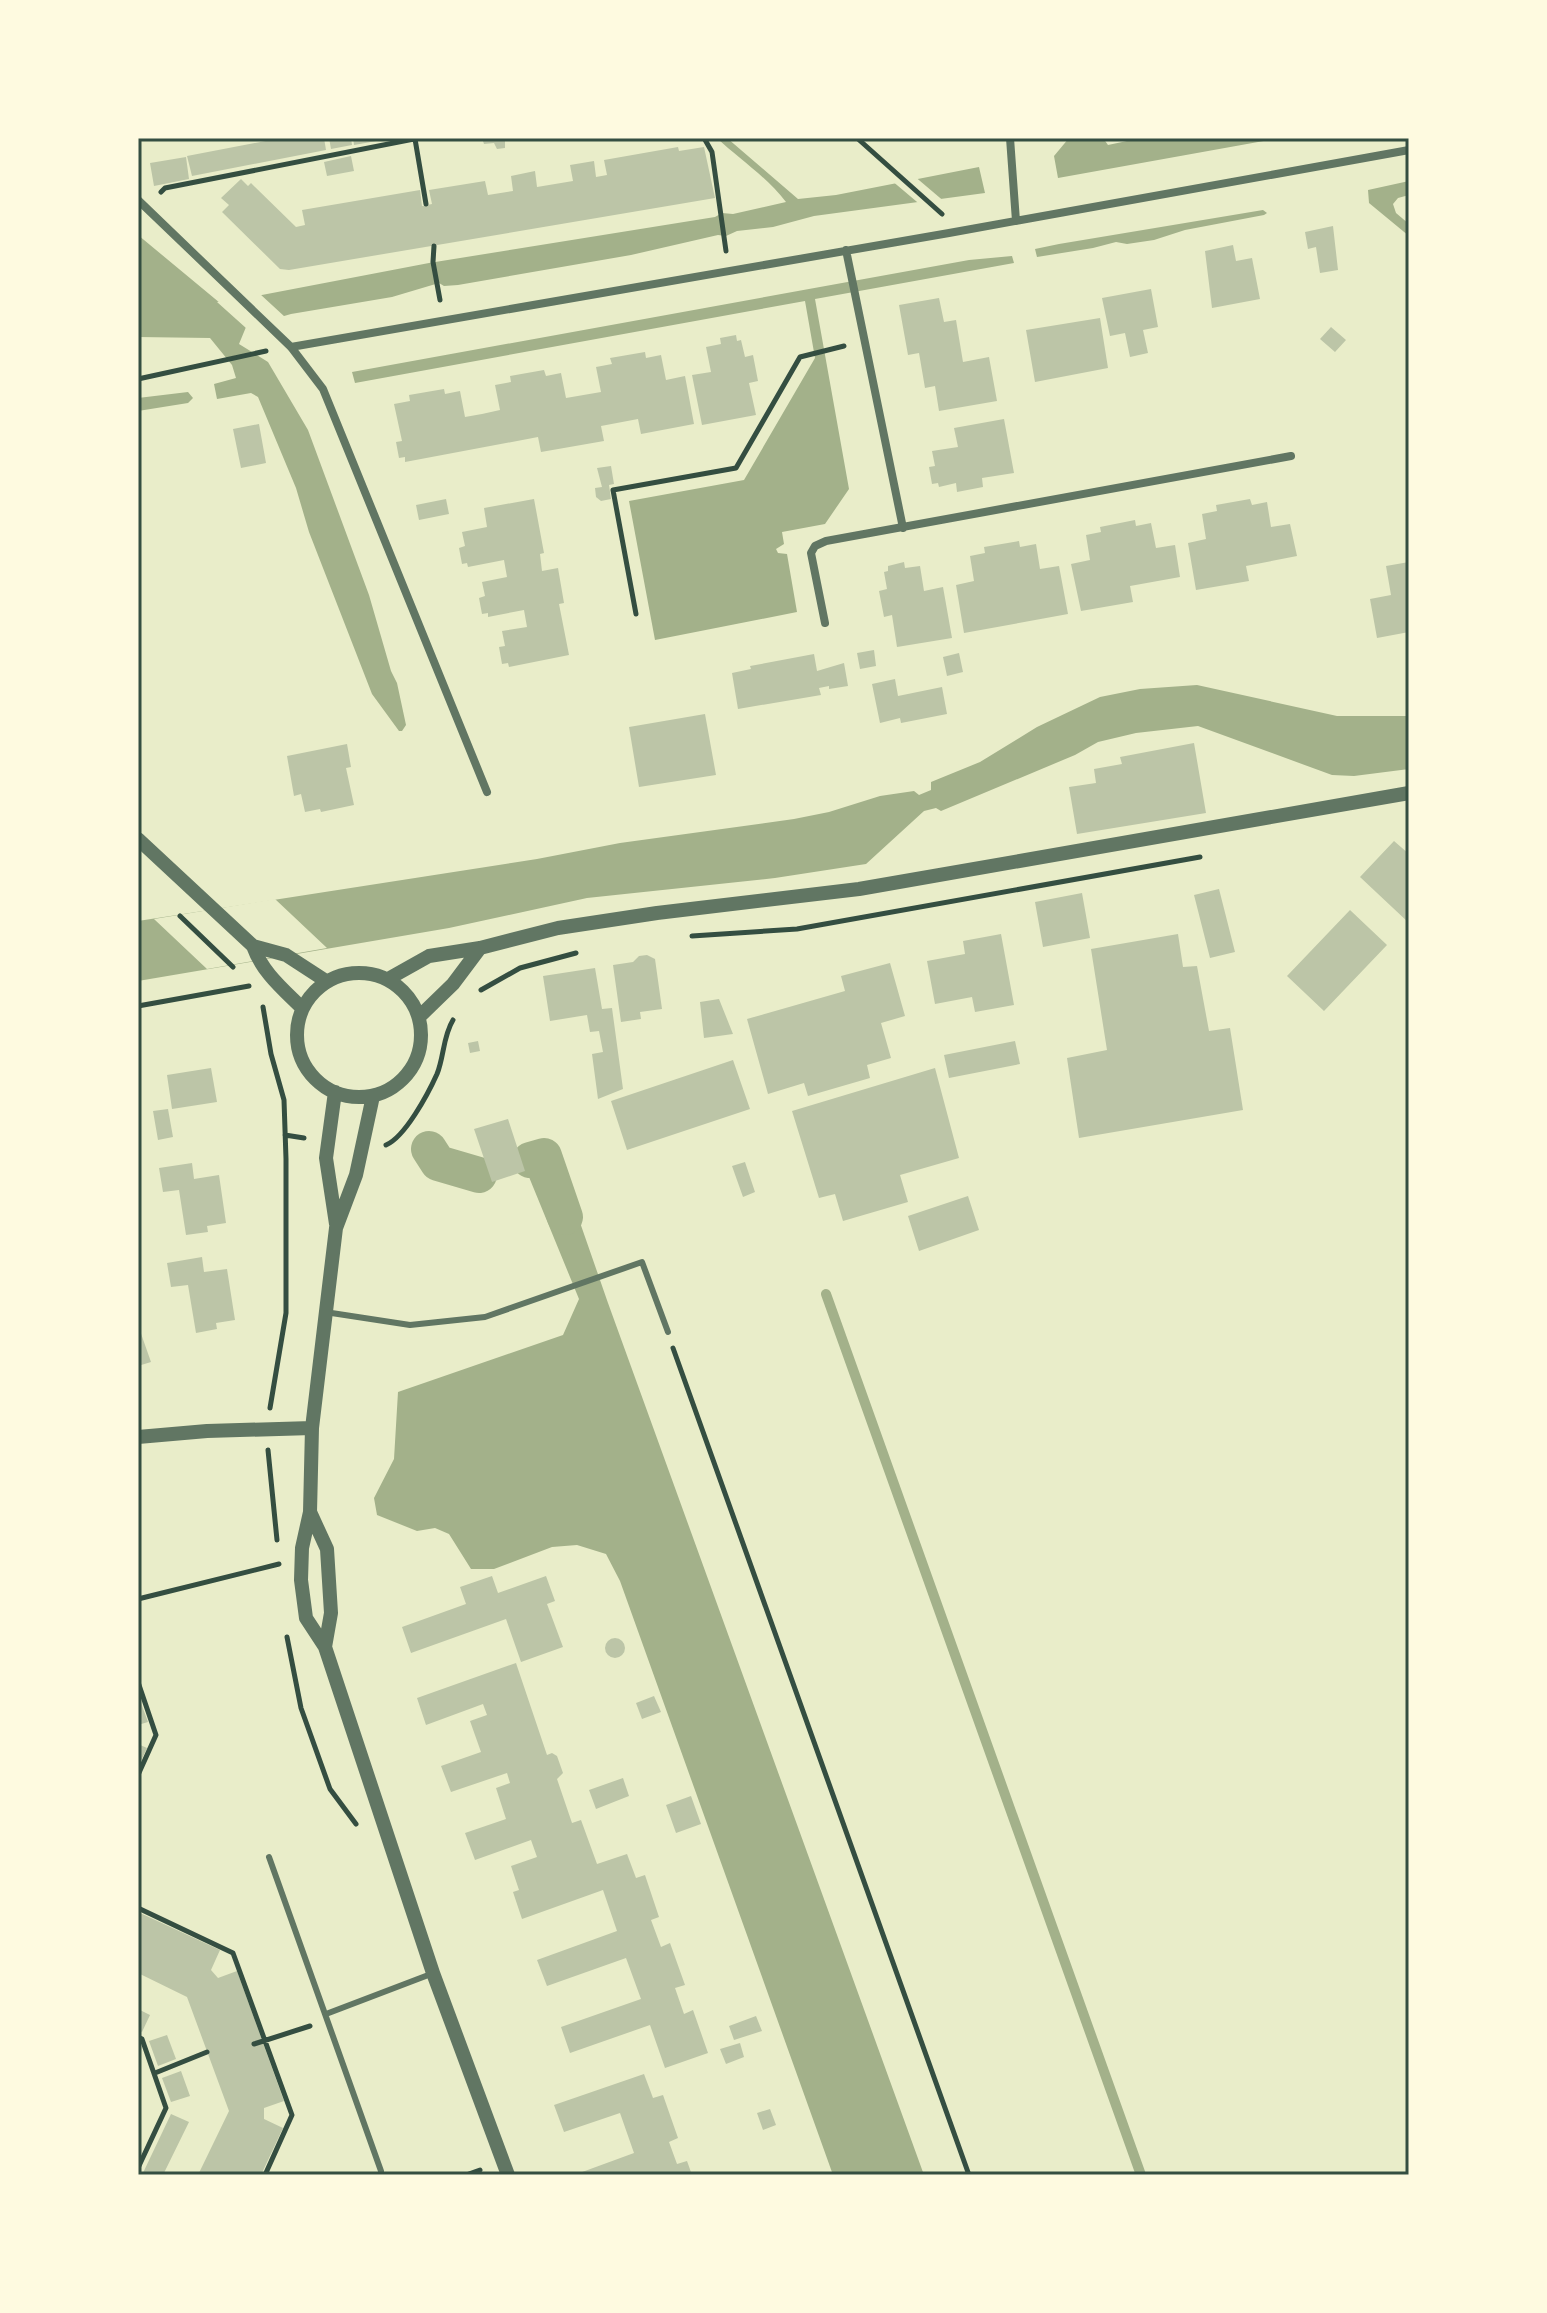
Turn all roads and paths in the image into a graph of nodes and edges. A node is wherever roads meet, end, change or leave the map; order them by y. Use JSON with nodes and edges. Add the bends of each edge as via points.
{"nodes":[{"id":1,"x":417,"y":138,"type":"edge"},
{"id":2,"x":704,"y":138,"type":"edge"},
{"id":3,"x":857,"y":138,"type":"edge"},
{"id":4,"x":1010,"y":138,"type":"edge"},
{"id":5,"x":1409,"y":150,"type":"edge"},
{"id":6,"x":138,"y":200,"type":"edge"},
{"id":7,"x":426,"y":204,"type":"dead end"},
{"id":8,"x":935,"y":206,"type":"dead end"},
{"id":9,"x":146,"y":208,"type":"junction"},
{"id":10,"x":1016,"y":221,"type":"junction"},
{"id":11,"x":723,"y":236,"type":"dead end"},
{"id":12,"x":434,"y":246,"type":"dead end"},
{"id":13,"x":846,"y":250,"type":"junction"},
{"id":14,"x":437,"y":283,"type":"dead end"},
{"id":15,"x":291,"y":347,"type":"junction"},
{"id":16,"x":829,"y":349,"type":"dead end"},
{"id":17,"x":254,"y":352,"type":"dead end"},
{"id":18,"x":138,"y":379,"type":"edge"},
{"id":19,"x":1291,"y":456,"type":"dead end"},
{"id":20,"x":903,"y":528,"type":"junction"},
{"id":21,"x":636,"y":614,"type":"dead end"},
{"id":22,"x":825,"y":623,"type":"dead end"},
{"id":23,"x":487,"y":792,"type":"dead end"},
{"id":24,"x":1409,"y":793,"type":"edge"},
{"id":25,"x":138,"y":839,"type":"edge"},
{"id":26,"x":1211,"y":855,"type":"dead end"},
{"id":27,"x":179,"y":914,"type":"dead end"},
{"id":28,"x":684,"y":937,"type":"dead end"},
{"id":29,"x":480,"y":948,"type":"junction"},
{"id":30,"x":580,"y":951,"type":"dead end"},
{"id":31,"x":255,"y":953,"type":"junction"},
{"id":32,"x":231,"y":965,"type":"dead end"},
{"id":33,"x":388,"y":979,"type":"junction"},
{"id":34,"x":326,"y":981,"type":"junction"},
{"id":35,"x":256,"y":994,"type":"dead end"},
{"id":36,"x":476,"y":994,"type":"dead end"},
{"id":37,"x":262,"y":1003,"type":"dead end"},
{"id":38,"x":138,"y":1006,"type":"edge"},
{"id":39,"x":302,"y":1008,"type":"junction"},
{"id":40,"x":455,"y":1016,"type":"dead end"},
{"id":41,"x":419,"y":1017,"type":"junction"},
{"id":42,"x":335,"y":1092,"type":"junction"},
{"id":43,"x":373,"y":1096,"type":"junction"},
{"id":44,"x":285,"y":1135,"type":"junction"},
{"id":45,"x":327,"y":1141,"type":"junction"},
{"id":46,"x":361,"y":1144,"type":"junction"},
{"id":47,"x":336,"y":1228,"type":"junction"},
{"id":48,"x":325,"y":1312,"type":"junction"},
{"id":49,"x":668,"y":1332,"type":"joint"},
{"id":50,"x":312,"y":1428,"type":"junction"},
{"id":51,"x":266,"y":1429,"type":"junction"},
{"id":52,"x":138,"y":1437,"type":"edge"},
{"id":53,"x":310,"y":1512,"type":"junction"},
{"id":54,"x":279,"y":1564,"type":"dead end"},
{"id":55,"x":138,"y":1599,"type":"edge"},
{"id":56,"x":325,"y":1647,"type":"junction"},
{"id":57,"x":138,"y":1682,"type":"edge"},
{"id":58,"x":138,"y":1775,"type":"edge"},
{"id":59,"x":269,"y":1857,"type":"dead end"},
{"id":60,"x":138,"y":1908,"type":"edge"},
{"id":61,"x":433,"y":1973,"type":"junction"},
{"id":62,"x":326,"y":2014,"type":"junction"},
{"id":63,"x":138,"y":2037,"type":"edge"},
{"id":64,"x":265,"y":2040,"type":"junction"},
{"id":65,"x":254,"y":2044,"type":"dead end"},
{"id":66,"x":207,"y":2052,"type":"dead end"},
{"id":67,"x":155,"y":2073,"type":"junction"},
{"id":68,"x":138,"y":2145,"type":"edge"},
{"id":69,"x":147,"y":2150,"type":"junction"},
{"id":70,"x":138,"y":2168,"type":"edge"},
{"id":71,"x":480,"y":2170,"type":"dead end"},
{"id":72,"x":381,"y":2171,"type":"dead end"},
{"id":73,"x":265,"y":2175,"type":"edge"},
{"id":74,"x":466,"y":2175,"type":"edge"},
{"id":75,"x":508,"y":2175,"type":"edge"},
{"id":76,"x":969,"y":2175,"type":"edge"}],
"edges":[{"from":1,"to":7,"type":"path"},
{"from":1,"to":9,"type":"path","via":[[165,188]]},
{"from":2,"to":11,"type":"path","via":[[712,152]]},
{"from":3,"to":8,"type":"path"},
{"from":4,"to":10,"type":"street"},
{"from":5,"to":10,"type":"street"},
{"from":6,"to":9,"type":"street"},
{"from":9,"to":15,"type":"street"},
{"from":10,"to":13,"type":"street"},
{"from":12,"to":14,"type":"path"},
{"from":13,"to":15,"type":"street"},
{"from":13,"to":20,"type":"street"},
{"from":15,"to":23,"type":"street","via":[[323,389]]},
{"from":16,"to":21,"type":"path","via":[[800,357],[736,468],[613,490]]},
{"from":17,"to":18,"type":"path"},
{"from":19,"to":20,"type":"street"},
{"from":20,"to":22,"type":"street","via":[[815,546],[811,553]]},
{"from":24,"to":29,"type":"street","via":[[859,889],[558,928]]},
{"from":25,"to":31,"type":"street"},
{"from":26,"to":28,"type":"path","via":[[797,929]]},
{"from":27,"to":32,"type":"path"},
{"from":29,"to":33,"type":"street","via":[[429,956]]},
{"from":29,"to":41,"type":"street"},
{"from":30,"to":36,"type":"path","via":[[520,968]]},
{"from":31,"to":34,"type":"street","via":[[286,955]]},
{"from":31,"to":39,"type":"street","via":[[270,977]]},
{"from":33,"to":34,"type":"street","via":[[361,972]]},
{"from":33,"to":41,"type":"street","via":[[407,995]]},
{"from":34,"to":39,"type":"street"},
{"from":35,"to":38,"type":"path","via":[[250,986]]},
{"from":37,"to":44,"type":"path","via":[[284,1100]]},
{"from":39,"to":42,"type":"street","via":[[300,1057],[314,1078]]},
{"from":40,"to":46,"type":"path","via":[[437,1073],[409,1122],[389,1144]]},
{"from":41,"to":43,"type":"street","via":[[421,1040],[410,1071],[394,1087]]},
{"from":42,"to":43,"type":"street"},
{"from":42,"to":45,"type":"street"},
{"from":43,"to":46,"type":"street"},
{"from":44,"to":45,"type":"path"},
{"from":44,"to":51,"type":"path","via":[[286,1313]]},
{"from":45,"to":47,"type":"street"},
{"from":46,"to":47,"type":"street","via":[[356,1175]]},
{"from":47,"to":48,"type":"street"},
{"from":48,"to":49,"type":"lane","via":[[410,1325],[485,1317],[642,1262]]},
{"from":48,"to":50,"type":"street"},
{"from":49,"to":76,"type":"path"},
{"from":50,"to":51,"type":"street"},
{"from":50,"to":53,"type":"street"},
{"from":51,"to":52,"type":"street"},
{"from":53,"to":56,"type":"street","via":[[327,1549],[331,1613]]},
{"from":53,"to":56,"type":"street","via":[[301,1580],[306,1618]]},
{"from":54,"to":55,"type":"path"},
{"from":56,"to":61,"type":"street"},
{"from":57,"to":58,"type":"path","via":[[156,1735]]},
{"from":59,"to":62,"type":"lane"},
{"from":60,"to":64,"type":"path","via":[[233,1953]]},
{"from":61,"to":62,"type":"lane"},
{"from":61,"to":75,"type":"street"},
{"from":62,"to":64,"type":"path","via":[[316,2024]]},
{"from":62,"to":72,"type":"lane"},
{"from":63,"to":67,"type":"path"},
{"from":64,"to":65,"type":"path"},
{"from":64,"to":73,"type":"path","via":[[292,2115]]},
{"from":66,"to":67,"type":"path"},
{"from":67,"to":69,"type":"path","via":[[166,2108]]},
{"from":68,"to":69,"type":"path"},
{"from":69,"to":70,"type":"path"},
{"from":71,"to":74,"type":"path"}]}
